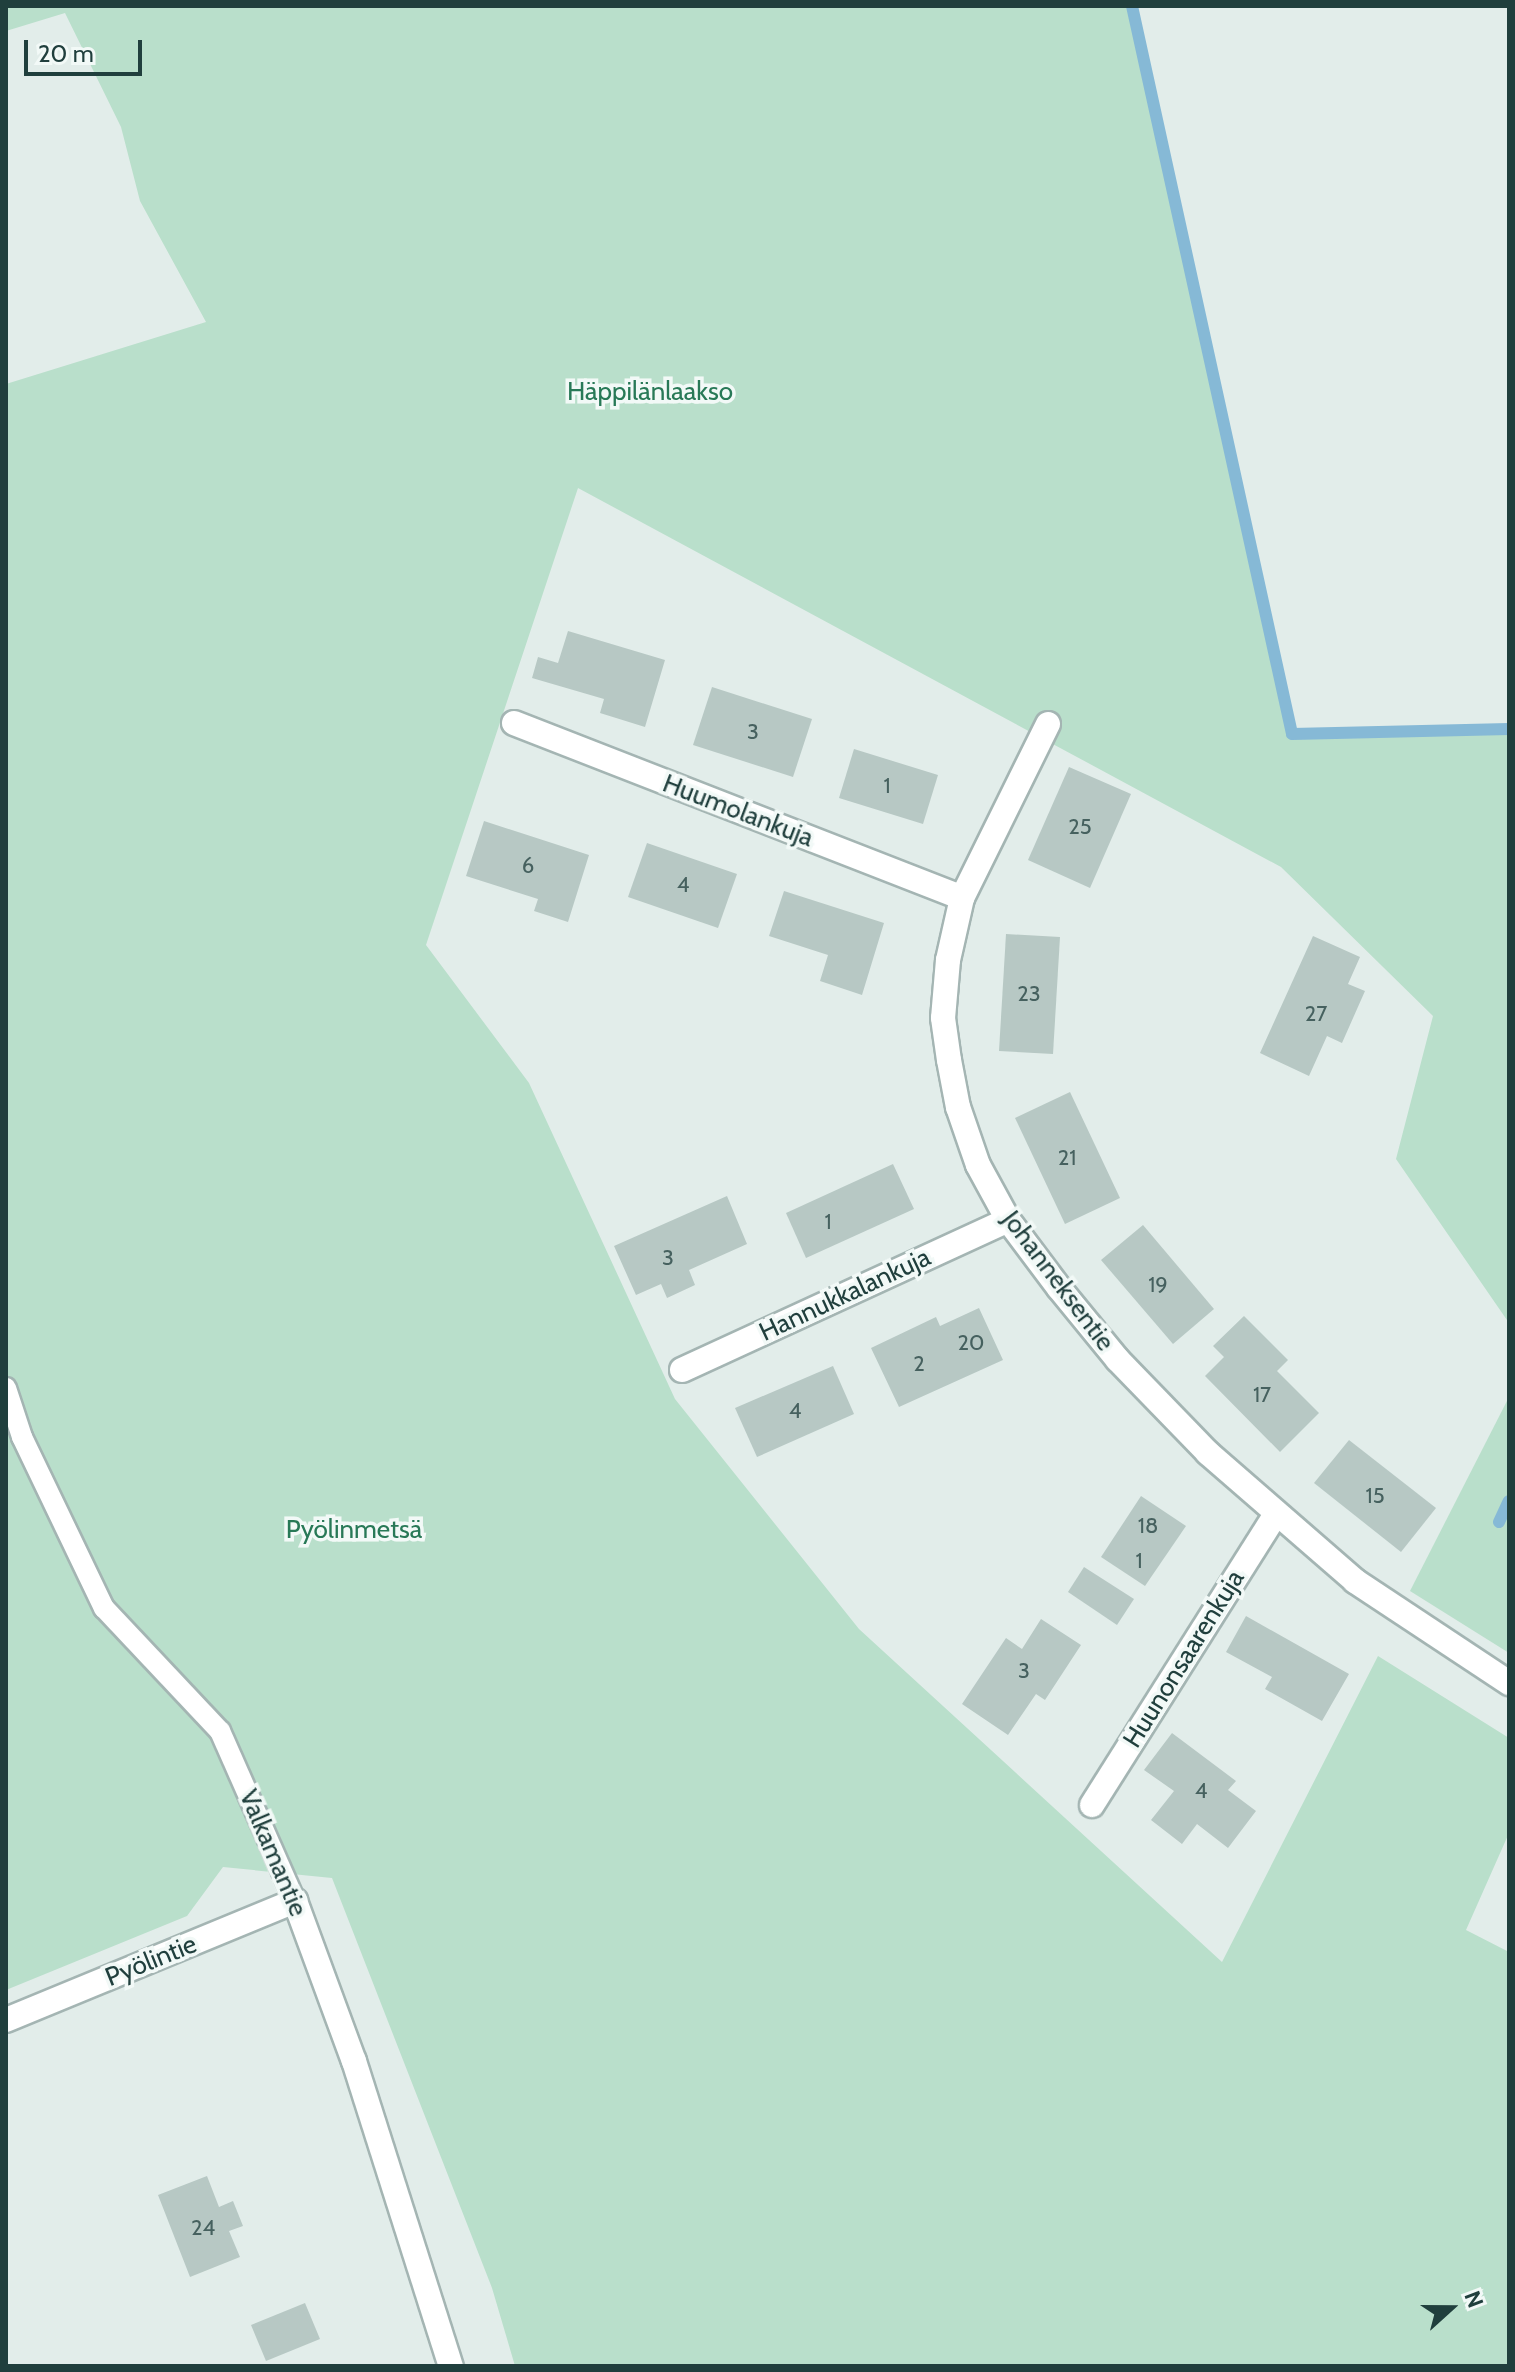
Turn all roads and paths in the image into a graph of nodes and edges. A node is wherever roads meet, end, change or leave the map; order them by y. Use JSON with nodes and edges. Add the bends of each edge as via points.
{"nodes":[{"id":1,"x":514,"y":723,"type":"dead end"},
{"id":2,"x":1048,"y":724,"type":"dead end"},
{"id":3,"x":962,"y":898,"type":"junction"},
{"id":4,"x":1008,"y":1220,"type":"junction"},
{"id":5,"x":682,"y":1370,"type":"dead end"},
{"id":6,"x":6,"y":1388,"type":"edge"},
{"id":7,"x":1276,"y":1514,"type":"junction"},
{"id":8,"x":1509,"y":1683,"type":"edge"},
{"id":9,"x":1092,"y":1805,"type":"dead end"},
{"id":10,"x":295,"y":1901,"type":"junction"},
{"id":11,"x":6,"y":2020,"type":"edge"},
{"id":12,"x":451,"y":2366,"type":"edge"}],
"edges":[{"from":1,"to":3,"type":"street","name":"Huumolankuja"},
{"from":2,"to":3,"type":"street","name":"Johanneksentie"},
{"from":3,"to":4,"type":"street","name":"Johanneksentie","via":[[948,960],[943,1018],[949,1060],[978,1165]]},
{"from":4,"to":5,"type":"street","name":"Hannukkalankuja"},
{"from":4,"to":7,"type":"street","name":"Johanneksentie","via":[[1118,1360]]},
{"from":6,"to":10,"type":"lane","name":"Valkamantie","via":[[22,1437],[104,1608],[220,1731]]},
{"from":7,"to":8,"type":"street","name":"Johanneksentie","via":[[1355,1581]]},
{"from":7,"to":9,"type":"street","name":"Huunonsaarenkuja"},
{"from":10,"to":11,"type":"street","name":"Pyölintie"},
{"from":10,"to":12,"type":"street","name":"Valkamantie","via":[[354,2061]]}]}
